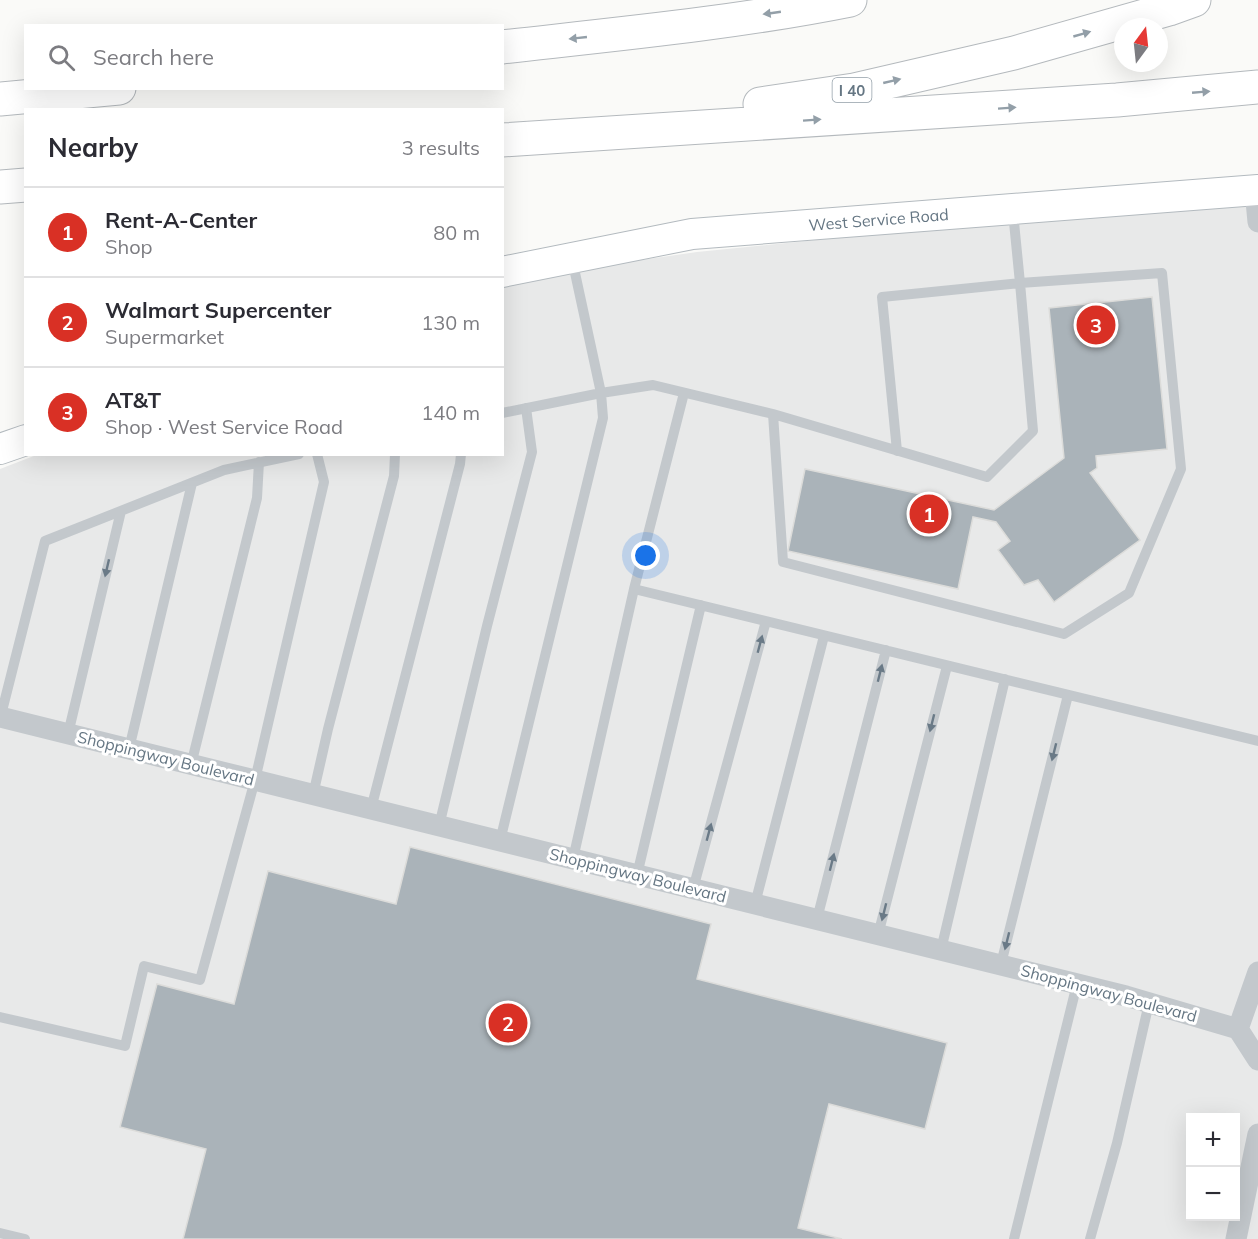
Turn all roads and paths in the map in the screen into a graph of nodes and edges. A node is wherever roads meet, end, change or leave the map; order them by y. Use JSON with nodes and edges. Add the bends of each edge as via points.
{"nodes":[{"id":1,"x":850,"y":0,"type":"edge"},
{"id":2,"x":1194,"y":0,"type":"edge"},
{"id":3,"x":504,"y":47,"type":"edge"},
{"id":4,"x":1258,"y":87,"type":"edge"},
{"id":5,"x":97,"y":90,"type":"edge"},
{"id":6,"x":0,"y":99,"type":"edge"},
{"id":7,"x":504,"y":140,"type":"edge"},
{"id":8,"x":504,"y":140,"type":"edge"},
{"id":9,"x":24,"y":185,"type":"edge"},
{"id":10,"x":0,"y":187,"type":"edge"},
{"id":11,"x":1257,"y":190,"type":"edge"},
{"id":12,"x":1013,"y":209,"type":"junction"},
{"id":13,"x":1258,"y":222,"type":"edge"},
{"id":14,"x":572,"y":259,"type":"junction"},
{"id":15,"x":504,"y":272,"type":"edge"},
{"id":16,"x":1020,"y":283,"type":"junction"},
{"id":17,"x":601,"y":393,"type":"junction"},
{"id":18,"x":684,"y":393,"type":"junction"},
{"id":19,"x":526,"y":408,"type":"junction"},
{"id":20,"x":504,"y":413,"type":"edge"},
{"id":21,"x":773,"y":414,"type":"junction"},
{"id":22,"x":24,"y":441,"type":"edge"},
{"id":23,"x":0,"y":449,"type":"edge"},
{"id":24,"x":897,"y":451,"type":"junction"},
{"id":25,"x":289,"y":456,"type":"edge"},
{"id":26,"x":318,"y":456,"type":"edge"},
{"id":27,"x":395,"y":456,"type":"edge"},
{"id":28,"x":461,"y":456,"type":"edge"},
{"id":29,"x":259,"y":462,"type":"junction"},
{"id":30,"x":192,"y":483,"type":"junction"},
{"id":31,"x":121,"y":511,"type":"junction"},
{"id":32,"x":634,"y":589,"type":"junction"},
{"id":33,"x":701,"y":605,"type":"junction"},
{"id":34,"x":766,"y":621,"type":"junction"},
{"id":35,"x":824,"y":636,"type":"junction"},
{"id":36,"x":886,"y":650,"type":"junction"},
{"id":37,"x":947,"y":666,"type":"junction"},
{"id":38,"x":1005,"y":679,"type":"junction"},
{"id":39,"x":1068,"y":695,"type":"junction"},
{"id":40,"x":0,"y":718,"type":"edge"},
{"id":41,"x":68,"y":735,"type":"junction"},
{"id":42,"x":1258,"y":741,"type":"edge"},
{"id":43,"x":129,"y":749,"type":"junction"},
{"id":44,"x":191,"y":765,"type":"junction"},
{"id":45,"x":255,"y":780,"type":"junction"},
{"id":46,"x":313,"y":795,"type":"junction"},
{"id":47,"x":371,"y":809,"type":"junction"},
{"id":48,"x":439,"y":826,"type":"junction"},
{"id":49,"x":500,"y":841,"type":"junction"},
{"id":50,"x":573,"y":859,"type":"junction"},
{"id":51,"x":637,"y":875,"type":"junction"},
{"id":52,"x":693,"y":889,"type":"junction"},
{"id":53,"x":755,"y":904,"type":"junction"},
{"id":54,"x":818,"y":919,"type":"junction"},
{"id":55,"x":878,"y":935,"type":"junction"},
{"id":56,"x":940,"y":950,"type":"junction"},
{"id":57,"x":1001,"y":964,"type":"junction"},
{"id":58,"x":1258,"y":972,"type":"edge"},
{"id":59,"x":1077,"y":984,"type":"junction"},
{"id":60,"x":1149,"y":1003,"type":"junction"},
{"id":61,"x":0,"y":1017,"type":"edge"},
{"id":62,"x":1238,"y":1029,"type":"junction"},
{"id":63,"x":1258,"y":1060,"type":"edge"},
{"id":64,"x":1258,"y":1134,"type":"edge"},
{"id":65,"x":0,"y":1233,"type":"edge"},
{"id":66,"x":25,"y":1239,"type":"edge"},
{"id":67,"x":1014,"y":1239,"type":"edge"},
{"id":68,"x":1090,"y":1239,"type":"edge"},
{"id":69,"x":1236,"y":1239,"type":"edge"}],
"edges":[{"from":1,"to":3,"type":"highway","one_way":true,"via":[[669,28]]},
{"from":7,"to":2,"type":"highway","number":"I 40","one_way":true,"via":[[854,90],[1014,53]]},
{"from":8,"to":4,"type":"highway","one_way":true,"via":[[1117,100]]},
{"from":5,"to":6,"type":"highway"},
{"from":9,"to":10,"type":"highway"},
{"from":11,"to":12,"type":"main road","name":"West Service Road"},
{"from":11,"to":13,"type":"street"},
{"from":12,"to":14,"type":"main road","name":"West Service Road","via":[[692,234]]},
{"from":12,"to":16,"type":"lane"},
{"from":14,"to":15,"type":"main road","name":"West Service Road"},
{"from":14,"to":17,"type":"lane"},
{"from":16,"to":21,"type":"lane","via":[[1162,273],[1181,469],[1129,592],[1064,634],[783,562]]},
{"from":16,"to":24,"type":"lane","via":[[882,297]]},
{"from":16,"to":24,"type":"lane","via":[[1033,431],[987,477]]},
{"from":17,"to":18,"type":"lane","via":[[653,385]]},
{"from":17,"to":19,"type":"lane"},
{"from":17,"to":49,"type":"lane","via":[[603,418]]},
{"from":18,"to":21,"type":"lane"},
{"from":18,"to":32,"type":"lane"},
{"from":19,"to":20,"type":"lane"},
{"from":19,"to":48,"type":"lane","via":[[532,452]]},
{"from":21,"to":24,"type":"lane"},
{"from":22,"to":23,"type":"main road"},
{"from":25,"to":29,"type":"lane"},
{"from":26,"to":45,"type":"lane","via":[[324,482]]},
{"from":27,"to":46,"type":"lane","via":[[394,476]]},
{"from":28,"to":47,"type":"lane"},
{"from":29,"to":30,"type":"lane"},
{"from":29,"to":44,"type":"lane","via":[[257,498]]},
{"from":30,"to":31,"type":"lane"},
{"from":30,"to":43,"type":"lane"},
{"from":31,"to":40,"type":"lane","via":[[45,541]]},
{"from":31,"to":41,"type":"lane","one_way":true},
{"from":32,"to":33,"type":"lane"},
{"from":32,"to":50,"type":"lane"},
{"from":33,"to":34,"type":"lane"},
{"from":33,"to":51,"type":"lane"},
{"from":34,"to":35,"type":"lane"},
{"from":52,"to":34,"type":"lane","one_way":true},
{"from":35,"to":36,"type":"lane"},
{"from":35,"to":53,"type":"lane"},
{"from":36,"to":37,"type":"lane"},
{"from":54,"to":36,"type":"lane","one_way":true},
{"from":37,"to":38,"type":"lane"},
{"from":37,"to":55,"type":"lane","one_way":true},
{"from":38,"to":39,"type":"lane"},
{"from":38,"to":56,"type":"lane"},
{"from":39,"to":42,"type":"lane"},
{"from":39,"to":57,"type":"lane","one_way":true},
{"from":40,"to":41,"type":"street","name":"Shoppingway Boulevard"},
{"from":41,"to":43,"type":"street","name":"Shoppingway Boulevard"},
{"from":43,"to":44,"type":"street","name":"Shoppingway Boulevard"},
{"from":44,"to":45,"type":"street","name":"Shoppingway Boulevard"},
{"from":45,"to":46,"type":"street","name":"Shoppingway Boulevard"},
{"from":45,"to":61,"type":"lane","via":[[200,980],[144,966],[125,1047]]},
{"from":46,"to":47,"type":"street","name":"Shoppingway Boulevard"},
{"from":47,"to":48,"type":"street","name":"Shoppingway Boulevard"},
{"from":48,"to":49,"type":"street","name":"Shoppingway Boulevard"},
{"from":49,"to":50,"type":"street","name":"Shoppingway Boulevard"},
{"from":50,"to":51,"type":"street","name":"Shoppingway Boulevard"},
{"from":51,"to":52,"type":"street","name":"Shoppingway Boulevard"},
{"from":52,"to":53,"type":"street","name":"Shoppingway Boulevard"},
{"from":53,"to":54,"type":"street","name":"Shoppingway Boulevard"},
{"from":54,"to":55,"type":"street","name":"Shoppingway Boulevard"},
{"from":55,"to":56,"type":"street","name":"Shoppingway Boulevard"},
{"from":56,"to":57,"type":"street","name":"Shoppingway Boulevard"},
{"from":57,"to":59,"type":"street","name":"Shoppingway Boulevard"},
{"from":58,"to":62,"type":"street"},
{"from":59,"to":60,"type":"street","name":"Shoppingway Boulevard"},
{"from":59,"to":67,"type":"lane"},
{"from":60,"to":62,"type":"street","name":"Shoppingway Boulevard"},
{"from":60,"to":68,"type":"lane"},
{"from":62,"to":63,"type":"street"},
{"from":64,"to":69,"type":"street"},
{"from":65,"to":66,"type":"lane"}]}
